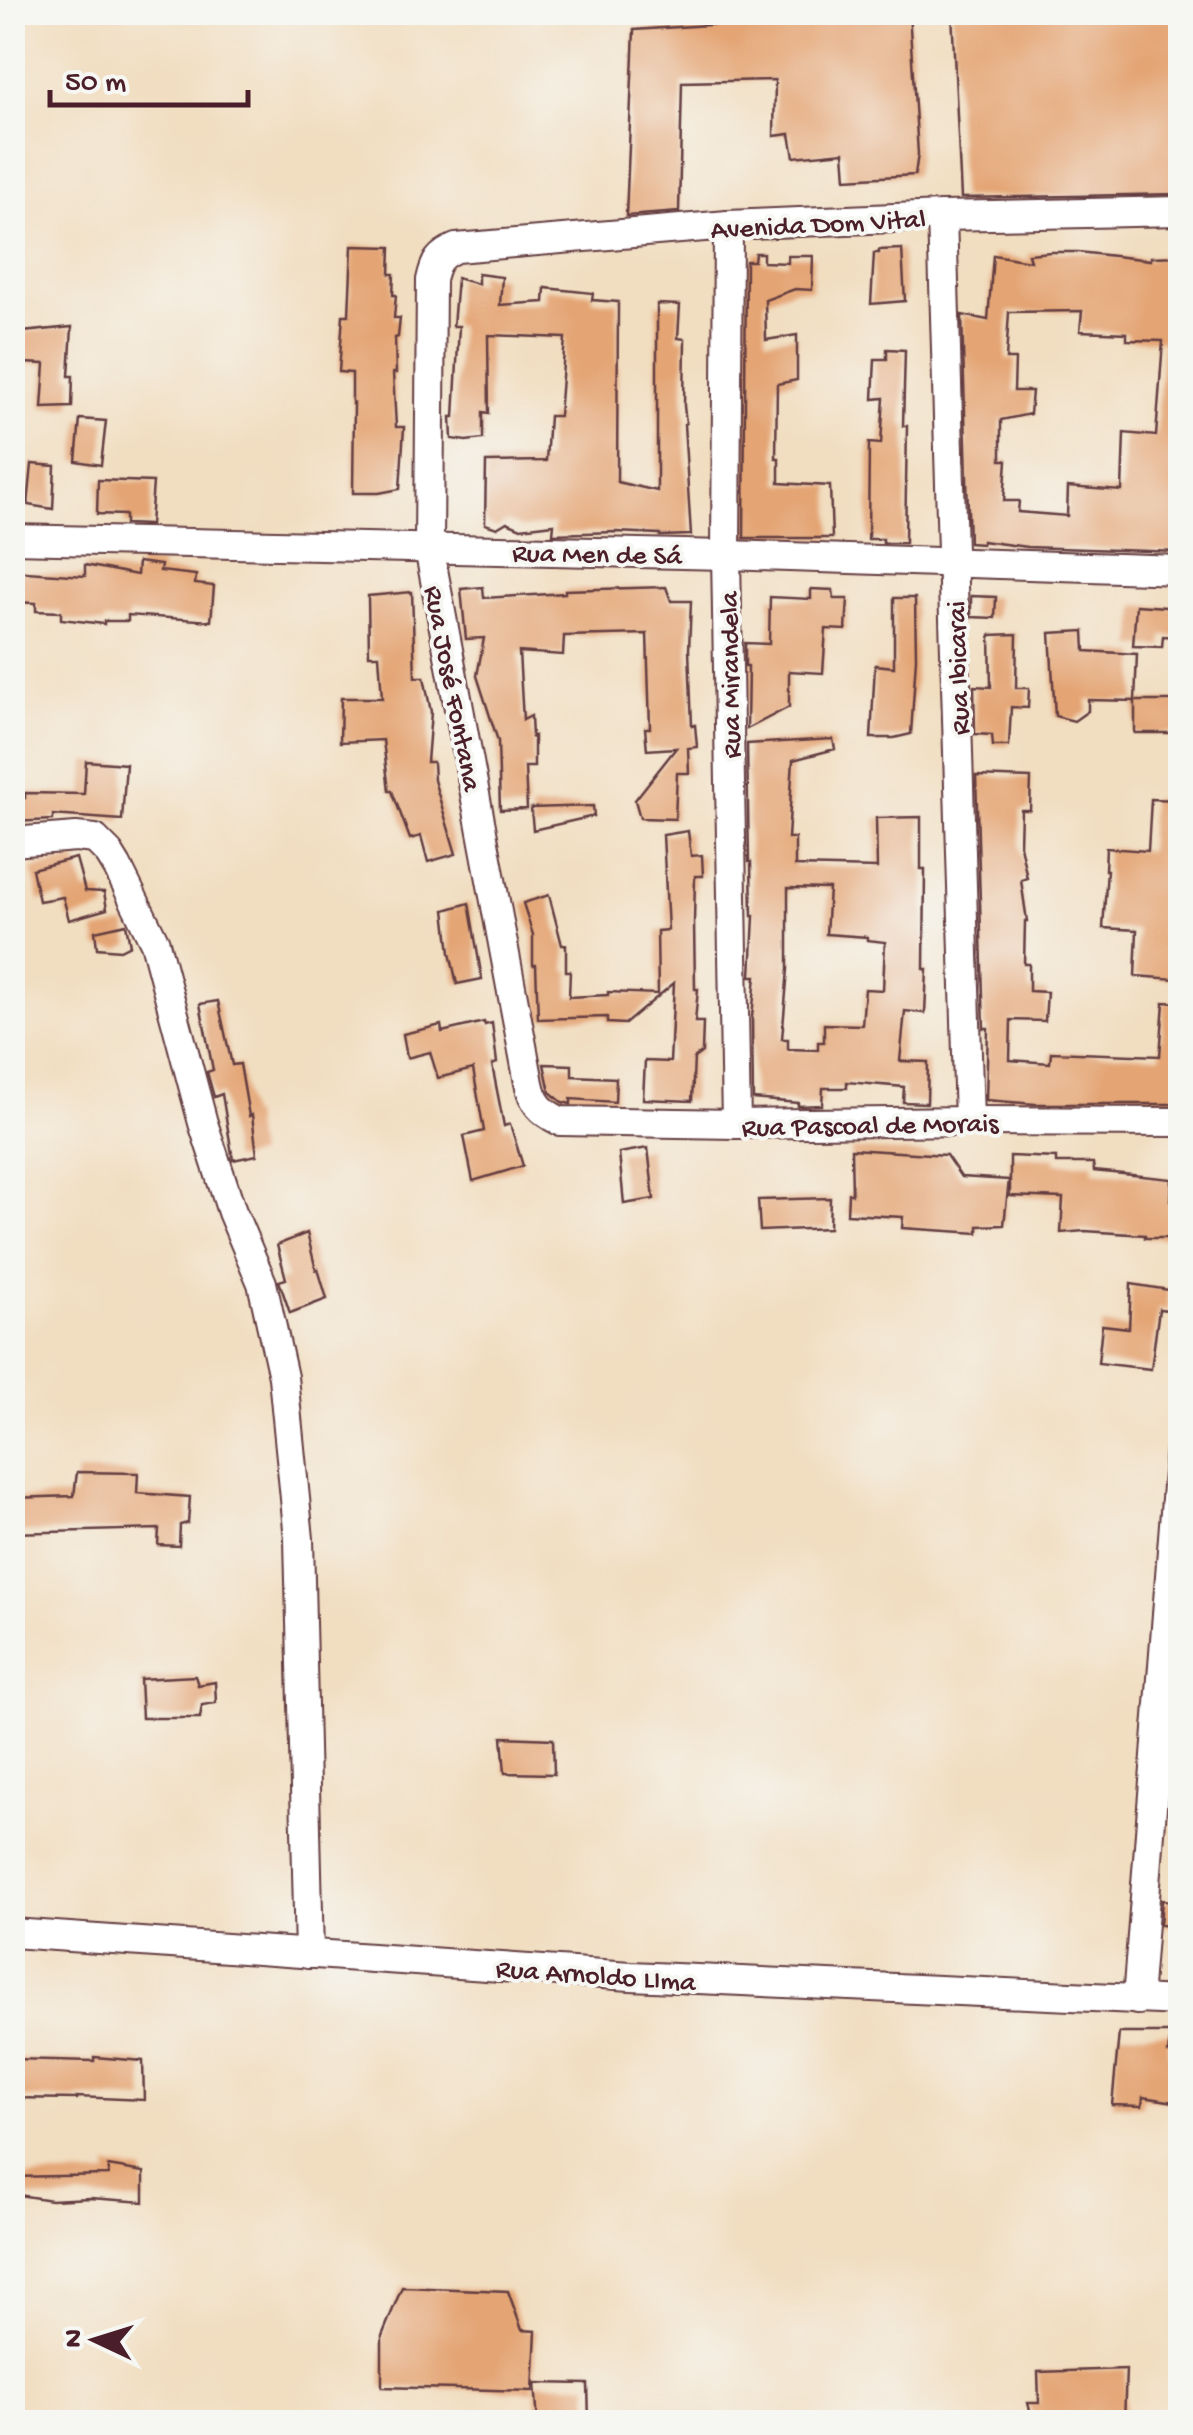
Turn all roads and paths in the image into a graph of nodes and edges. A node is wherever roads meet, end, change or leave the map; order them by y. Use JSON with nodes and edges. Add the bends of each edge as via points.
{"nodes":[{"id":1,"x":1180,"y":211,"type":"edge"},
{"id":2,"x":942,"y":216,"type":"junction"},
{"id":3,"x":728,"y":225,"type":"junction"},
{"id":4,"x":456,"y":248,"type":"joint"},
{"id":5,"x":12,"y":539,"type":"edge"},
{"id":6,"x":429,"y":548,"type":"junction"},
{"id":7,"x":726,"y":554,"type":"junction"},
{"id":8,"x":953,"y":562,"type":"junction"},
{"id":9,"x":1180,"y":570,"type":"edge"},
{"id":10,"x":12,"y":842,"type":"edge"},
{"id":11,"x":560,"y":1120,"type":"joint"},
{"id":12,"x":969,"y":1121,"type":"junction"},
{"id":13,"x":1180,"y":1122,"type":"edge"},
{"id":14,"x":736,"y":1124,"type":"junction"},
{"id":15,"x":1180,"y":1447,"type":"edge"},
{"id":16,"x":1174,"y":1597,"type":"edge"},
{"id":17,"x":12,"y":1933,"type":"edge"},
{"id":18,"x":309,"y":1954,"type":"junction"},
{"id":19,"x":1137,"y":2000,"type":"junction"},
{"id":20,"x":1180,"y":2001,"type":"edge"}],
"edges":[{"from":1,"to":2,"type":"street","name":"Avenida Dom Vital"},
{"from":2,"to":3,"type":"street","name":"Avenida Dom Vital"},
{"from":2,"to":8,"type":"street","name":"Rua Ibicarai"},
{"from":3,"to":4,"type":"street","name":"Avenida Dom Vital"},
{"from":3,"to":7,"type":"street","name":"Rua Mirandela"},
{"from":4,"to":6,"type":"street","name":"Rua José Fontana","via":[[435,262],[431,280]]},
{"from":5,"to":6,"type":"street","name":"Rua Men de Sá"},
{"from":6,"to":7,"type":"street","name":"Rua Men de Sá"},
{"from":6,"to":11,"type":"street","name":"Rua José Fontana","via":[[532,1098],[544,1114]]},
{"from":7,"to":8,"type":"street","name":"Rua Men de Sá"},
{"from":7,"to":14,"type":"street","name":"Rua Mirandela"},
{"from":8,"to":9,"type":"street","name":"Rua Men de Sá"},
{"from":8,"to":12,"type":"street","name":"Rua Ibicarai"},
{"from":10,"to":18,"type":"street","via":[[94,840],[117,866],[155,943],[203,1123],[262,1283],[282,1377],[299,1538]]},
{"from":11,"to":14,"type":"street","name":"Rua Pascoal de Morais"},
{"from":12,"to":13,"type":"street","name":"Rua Pascoal de Morais"},
{"from":12,"to":14,"type":"street","name":"Rua Pascoal de Morais"},
{"from":15,"to":16,"type":"street"},
{"from":16,"to":19,"type":"street"},
{"from":17,"to":18,"type":"street","name":"Rua Arnoldo LIma"},
{"from":18,"to":19,"type":"street","name":"Rua Arnoldo LIma"},
{"from":19,"to":20,"type":"street","name":"Rua Arnoldo LIma"}]}
